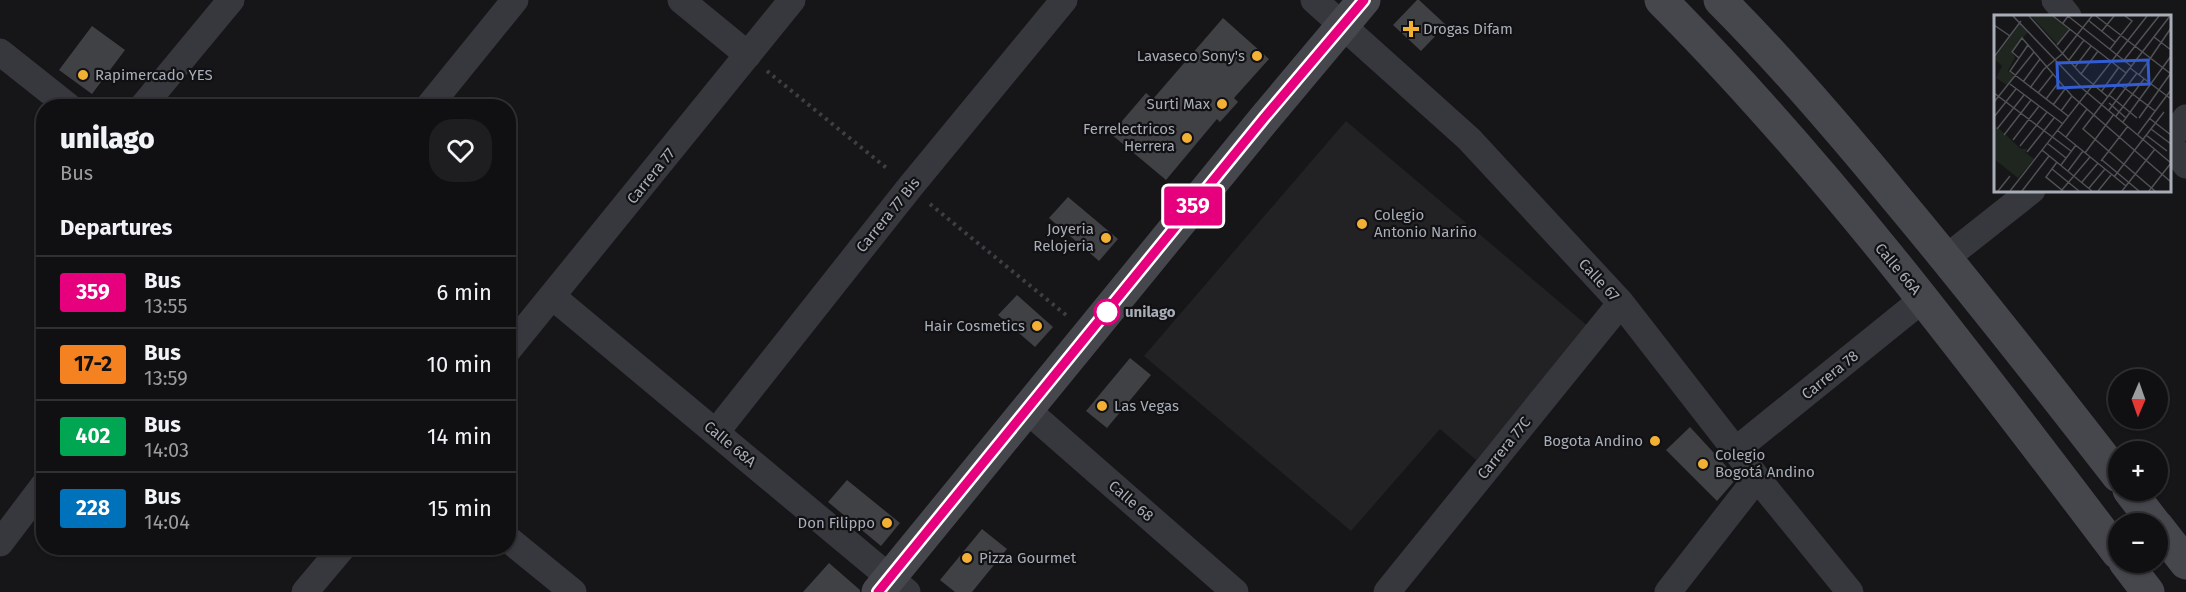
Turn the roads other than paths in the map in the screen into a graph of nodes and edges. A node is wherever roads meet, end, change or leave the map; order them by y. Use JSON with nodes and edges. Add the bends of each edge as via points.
{"nodes":[{"id":1,"x":231,"y":0,"type":"edge"},
{"id":2,"x":515,"y":0,"type":"edge"},
{"id":3,"x":681,"y":0,"type":"edge"},
{"id":4,"x":792,"y":0,"type":"edge"},
{"id":5,"x":1064,"y":0,"type":"edge"},
{"id":6,"x":1314,"y":0,"type":"edge"},
{"id":7,"x":1364,"y":0,"type":"edge"},
{"id":8,"x":1661,"y":0,"type":"edge"},
{"id":9,"x":1720,"y":0,"type":"edge"},
{"id":10,"x":2055,"y":0,"type":"edge"},
{"id":11,"x":2067,"y":15,"type":"edge"},
{"id":12,"x":1342,"y":26,"type":"junction"},
{"id":13,"x":0,"y":52,"type":"edge"},
{"id":14,"x":748,"y":55,"type":"junction"},
{"id":15,"x":59,"y":99,"type":"edge"},
{"id":16,"x":149,"y":99,"type":"edge"},
{"id":17,"x":435,"y":99,"type":"edge"},
{"id":18,"x":2186,"y":118,"type":"edge"},
{"id":19,"x":2171,"y":137,"type":"edge"},
{"id":20,"x":2171,"y":146,"type":"edge"},
{"id":21,"x":2186,"y":165,"type":"edge"},
{"id":22,"x":2029,"y":192,"type":"edge"},
{"id":23,"x":1946,"y":258,"type":"junction"},
{"id":24,"x":553,"y":297,"type":"junction"},
{"id":25,"x":1923,"y":299,"type":"junction"},
{"id":26,"x":1621,"y":303,"type":"junction"},
{"id":27,"x":516,"y":341,"type":"edge"},
{"id":28,"x":1027,"y":411,"type":"junction"},
{"id":29,"x":716,"y":432,"type":"junction"},
{"id":30,"x":1736,"y":450,"type":"junction"},
{"id":31,"x":2108,"y":463,"type":"edge"},
{"id":32,"x":1757,"y":478,"type":"junction"},
{"id":33,"x":36,"y":496,"type":"edge"},
{"id":34,"x":2137,"y":501,"type":"edge"},
{"id":35,"x":2147,"y":513,"type":"edge"},
{"id":36,"x":2108,"y":540,"type":"edge"},
{"id":37,"x":2168,"y":540,"type":"edge"},
{"id":38,"x":0,"y":543,"type":"edge"},
{"id":39,"x":516,"y":545,"type":"edge"},
{"id":40,"x":336,"y":555,"type":"edge"},
{"id":41,"x":2186,"y":563,"type":"edge"},
{"id":42,"x":2133,"y":573,"type":"edge"},
{"id":43,"x":892,"y":587,"type":"edge"},
{"id":44,"x":305,"y":592,"type":"edge"},
{"id":45,"x":573,"y":592,"type":"edge"},
{"id":46,"x":1235,"y":592,"type":"edge"},
{"id":47,"x":1387,"y":592,"type":"edge"},
{"id":48,"x":1668,"y":592,"type":"edge"},
{"id":49,"x":1850,"y":592,"type":"edge"},
{"id":50,"x":2148,"y":592,"type":"edge"}],
"edges":[{"from":1,"to":16,"type":"street"},
{"from":2,"to":17,"type":"street"},
{"from":3,"to":14,"type":"street"},
{"from":4,"to":14,"type":"street","name":"Carrera 77"},
{"from":5,"to":29,"type":"street","name":"Carrera 77 Bis"},
{"from":6,"to":12,"type":"street","name":"Calle 67"},
{"from":7,"to":12,"type":"street"},
{"from":8,"to":25,"type":"street","name":"Calle 66A","via":[[1765,112]]},
{"from":9,"to":23,"type":"street","via":[[1850,143]]},
{"from":10,"to":11,"type":"street"},
{"from":12,"to":26,"type":"street","name":"Calle 67","via":[[1469,139]]},
{"from":12,"to":28,"type":"street"},
{"from":13,"to":15,"type":"street"},
{"from":14,"to":24,"type":"street","name":"Carrera 77"},
{"from":18,"to":19,"type":"street"},
{"from":20,"to":21,"type":"street"},
{"from":22,"to":23,"type":"street"},
{"from":23,"to":31,"type":"street"},
{"from":24,"to":27,"type":"street","name":"Carrera 77"},
{"from":24,"to":29,"type":"street","name":"Calle 68A"},
{"from":25,"to":30,"type":"street","name":"Carrera 78"},
{"from":25,"to":36,"type":"street","name":"Calle 66A"},
{"from":26,"to":30,"type":"street","name":"Calle 67"},
{"from":26,"to":47,"type":"street","name":"Carrera 77C"},
{"from":28,"to":43,"type":"street"},
{"from":28,"to":46,"type":"street","name":"Calle 68"},
{"from":29,"to":43,"type":"street","name":"Calle 68A"},
{"from":30,"to":32,"type":"street","name":"Calle 67"},
{"from":32,"to":48,"type":"street"},
{"from":32,"to":49,"type":"street","name":"Calle 67"},
{"from":33,"to":38,"type":"street"},
{"from":34,"to":35,"type":"street"},
{"from":37,"to":41,"type":"street"},
{"from":39,"to":45,"type":"street"},
{"from":40,"to":44,"type":"street"},
{"from":42,"to":50,"type":"street"}]}
